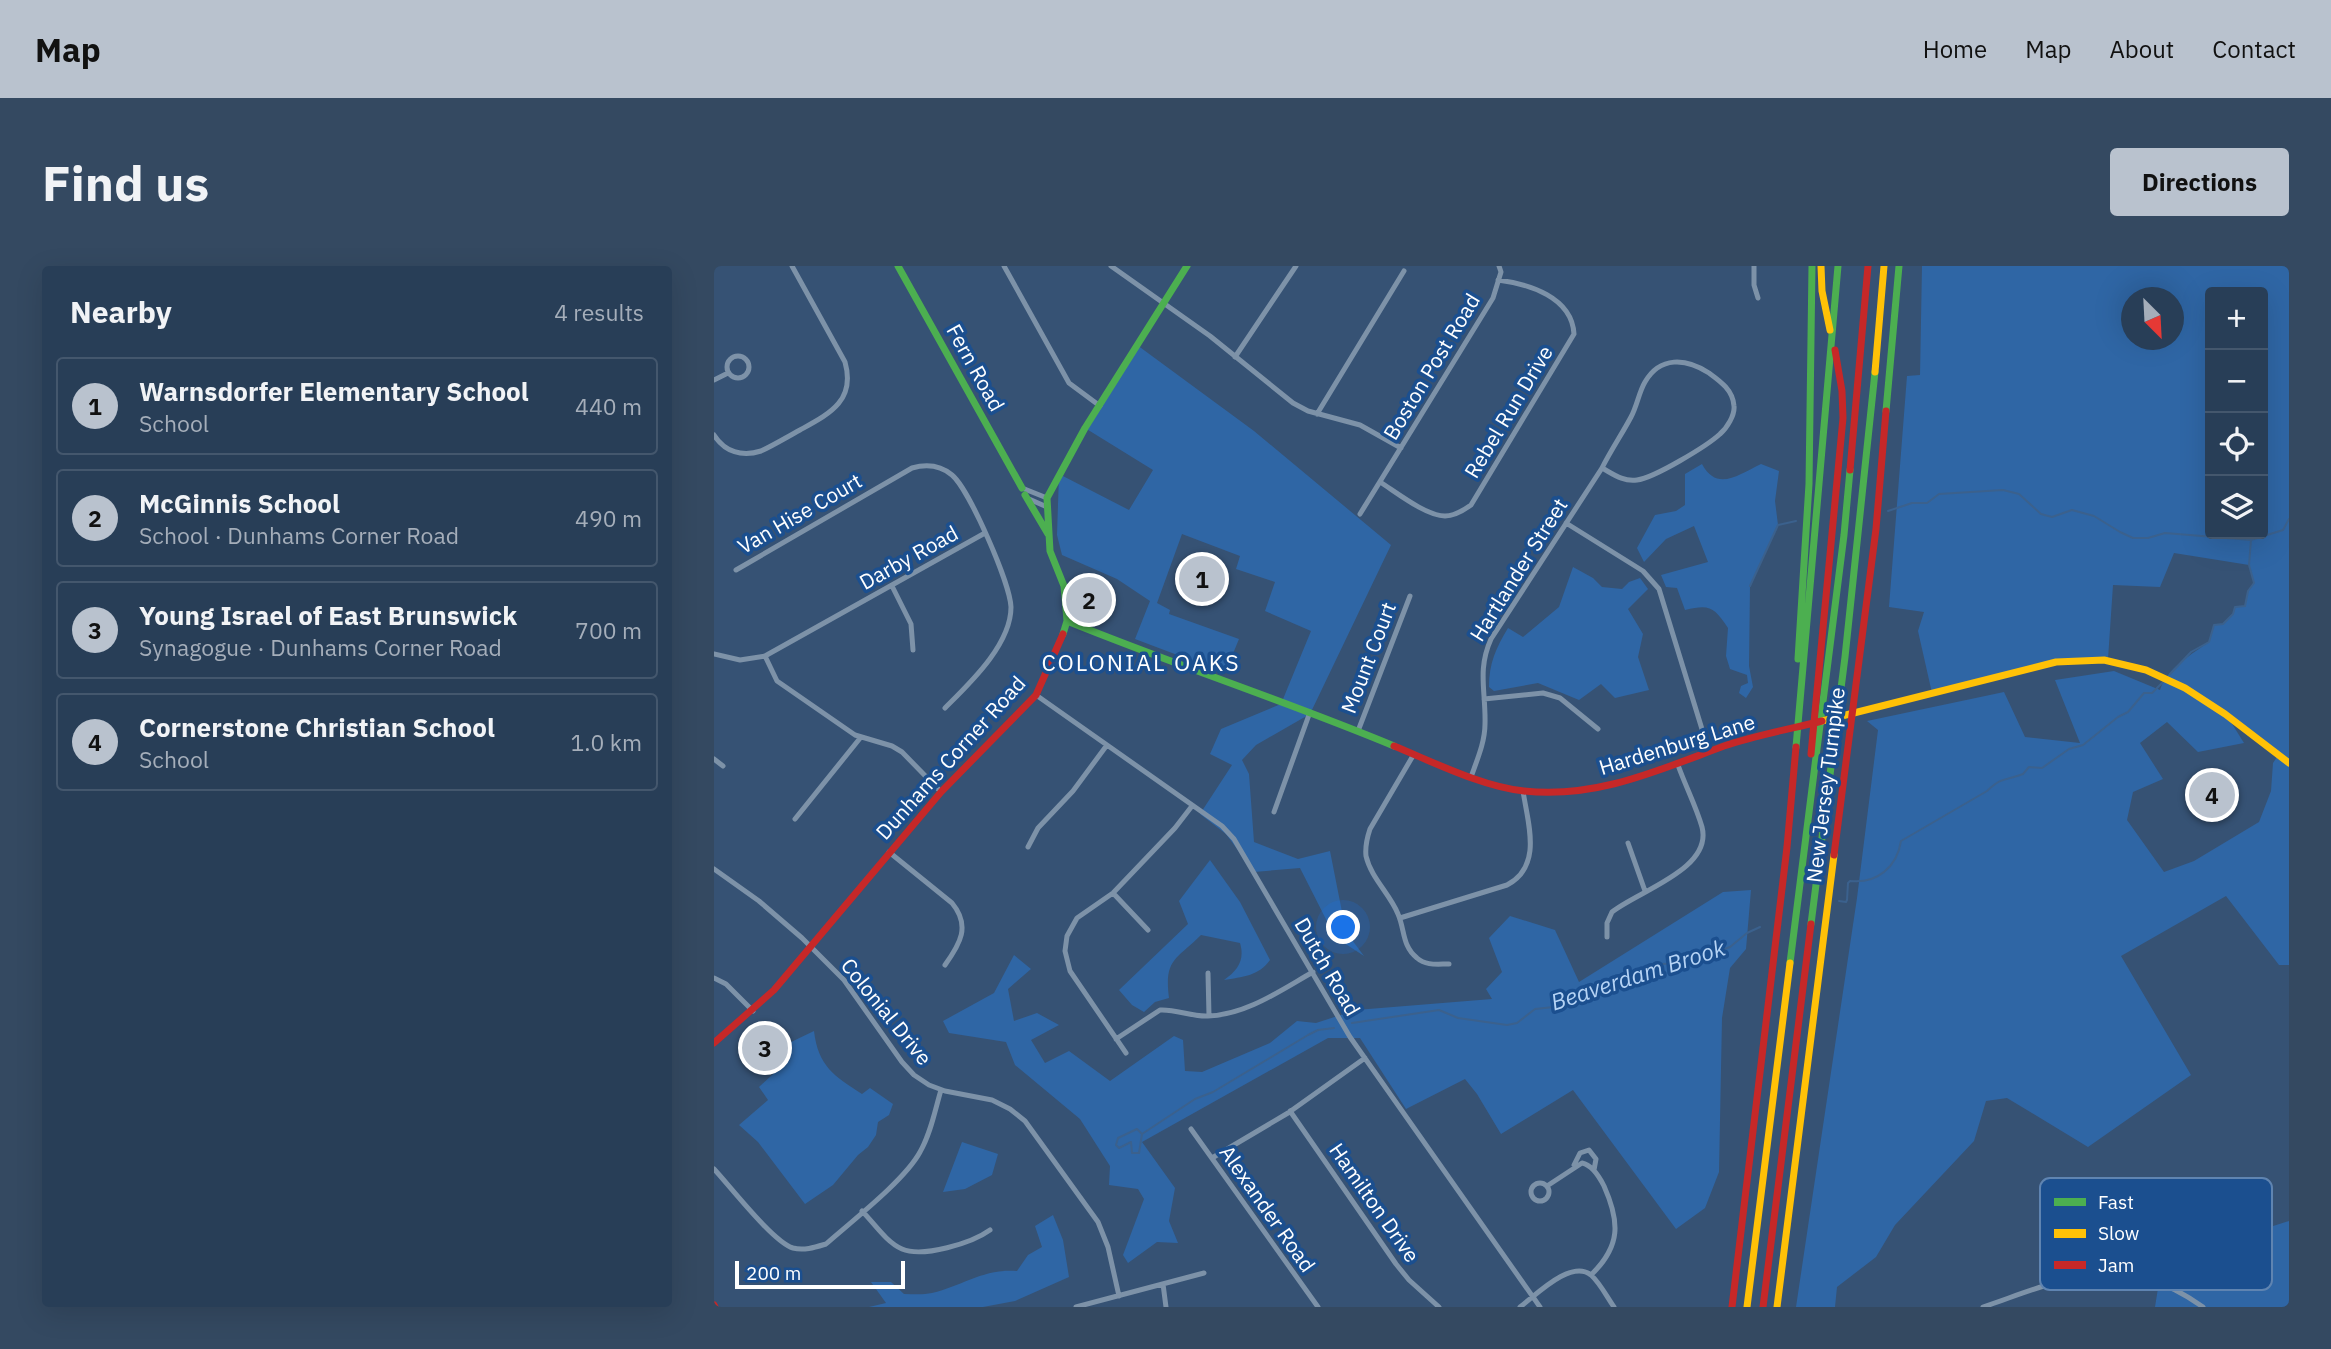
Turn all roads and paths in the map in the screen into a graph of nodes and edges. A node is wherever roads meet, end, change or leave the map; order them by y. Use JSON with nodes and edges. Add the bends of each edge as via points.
{"nodes":[{"id":1,"x":792,"y":266,"type":"edge"},
{"id":2,"x":898,"y":266,"type":"edge"},
{"id":3,"x":1004,"y":266,"type":"edge"},
{"id":4,"x":1111,"y":266,"type":"edge"},
{"id":5,"x":1187,"y":266,"type":"edge"},
{"id":6,"x":1296,"y":266,"type":"edge"},
{"id":7,"x":1499,"y":266,"type":"edge"},
{"id":8,"x":1754,"y":266,"type":"edge"},
{"id":9,"x":1812,"y":266,"type":"edge"},
{"id":10,"x":1821,"y":266,"type":"edge"},
{"id":11,"x":1838,"y":266,"type":"edge"},
{"id":12,"x":1868,"y":266,"type":"edge"},
{"id":13,"x":1884,"y":266,"type":"edge"},
{"id":14,"x":1899,"y":266,"type":"edge"},
{"id":15,"x":1404,"y":271,"type":"dead end"},
{"id":16,"x":1498,"y":280,"type":"junction"},
{"id":17,"x":1758,"y":298,"type":"dead end"},
{"id":18,"x":1163,"y":304,"type":"junction"},
{"id":19,"x":1235,"y":357,"type":"junction"},
{"id":20,"x":728,"y":373,"type":"junction"},
{"id":21,"x":714,"y":380,"type":"edge"},
{"id":22,"x":1100,"y":406,"type":"junction"},
{"id":23,"x":1317,"y":414,"type":"junction"},
{"id":24,"x":714,"y":435,"type":"edge"},
{"id":25,"x":1401,"y":448,"type":"junction"},
{"id":26,"x":1602,"y":468,"type":"junction"},
{"id":27,"x":1380,"y":482,"type":"junction"},
{"id":28,"x":880,"y":486,"type":"joint"},
{"id":29,"x":1023,"y":491,"type":"junction"},
{"id":30,"x":1048,"y":498,"type":"junction"},
{"id":31,"x":1046,"y":507,"type":"junction"},
{"id":32,"x":1360,"y":514,"type":"dead end"},
{"id":33,"x":1566,"y":523,"type":"junction"},
{"id":34,"x":985,"y":533,"type":"junction"},
{"id":35,"x":1048,"y":535,"type":"junction"},
{"id":36,"x":736,"y":570,"type":"dead end"},
{"id":37,"x":892,"y":586,"type":"junction"},
{"id":38,"x":1410,"y":596,"type":"dead end"},
{"id":39,"x":1067,"y":621,"type":"junction"},
{"id":40,"x":913,"y":650,"type":"dead end"},
{"id":41,"x":714,"y":654,"type":"edge"},
{"id":42,"x":765,"y":656,"type":"junction"},
{"id":43,"x":1036,"y":695,"type":"junction"},
{"id":44,"x":1484,"y":699,"type":"junction"},
{"id":45,"x":945,"y":708,"type":"dead end"},
{"id":46,"x":1310,"y":712,"type":"junction"},
{"id":47,"x":1598,"y":729,"type":"dead end"},
{"id":48,"x":1358,"y":731,"type":"junction"},
{"id":49,"x":861,"y":737,"type":"junction"},
{"id":50,"x":1107,"y":745,"type":"junction"},
{"id":51,"x":1709,"y":752,"type":"junction"},
{"id":52,"x":1414,"y":754,"type":"junction"},
{"id":53,"x":714,"y":759,"type":"edge"},
{"id":54,"x":2289,"y":763,"type":"edge"},
{"id":55,"x":1678,"y":765,"type":"junction"},
{"id":56,"x":723,"y":766,"type":"dead end"},
{"id":57,"x":1471,"y":777,"type":"junction"},
{"id":58,"x":1523,"y":791,"type":"junction"},
{"id":59,"x":941,"y":792,"type":"junction"},
{"id":60,"x":1192,"y":806,"type":"junction"},
{"id":61,"x":1275,"y":813,"type":"dead end"},
{"id":62,"x":795,"y":819,"type":"dead end"},
{"id":63,"x":1628,"y":843,"type":"dead end"},
{"id":64,"x":1787,"y":846,"type":"junction"},
{"id":65,"x":1028,"y":848,"type":"dead end"},
{"id":66,"x":1804,"y":849,"type":"junction"},
{"id":67,"x":889,"y":852,"type":"junction"},
{"id":68,"x":714,"y":869,"type":"edge"},
{"id":69,"x":1645,"y":891,"type":"junction"},
{"id":70,"x":1113,"y":893,"type":"junction"},
{"id":71,"x":1400,"y":918,"type":"junction"},
{"id":72,"x":1148,"y":930,"type":"dead end"},
{"id":73,"x":1607,"y":937,"type":"dead end"},
{"id":74,"x":811,"y":948,"type":"junction"},
{"id":75,"x":1449,"y":964,"type":"dead end"},
{"id":76,"x":945,"y":965,"type":"dead end"},
{"id":77,"x":1312,"y":972,"type":"junction"},
{"id":78,"x":1208,"y":973,"type":"dead end"},
{"id":79,"x":714,"y":978,"type":"edge"},
{"id":80,"x":753,"y":1011,"type":"junction"},
{"id":81,"x":1209,"y":1016,"type":"junction"},
{"id":82,"x":1116,"y":1038,"type":"junction"},
{"id":83,"x":714,"y":1043,"type":"edge"},
{"id":84,"x":1126,"y":1053,"type":"dead end"},
{"id":85,"x":1365,"y":1058,"type":"junction"},
{"id":86,"x":941,"y":1090,"type":"junction"},
{"id":87,"x":1290,"y":1111,"type":"junction"},
{"id":88,"x":1191,"y":1129,"type":"dead end"},
{"id":89,"x":1212,"y":1158,"type":"junction"},
{"id":90,"x":1573,"y":1168,"type":"junction"},
{"id":91,"x":714,"y":1169,"type":"edge"},
{"id":92,"x":1594,"y":1170,"type":"junction"},
{"id":93,"x":1547,"y":1186,"type":"dead end"},
{"id":94,"x":862,"y":1211,"type":"junction"},
{"id":95,"x":990,"y":1230,"type":"dead end"},
{"id":96,"x":1204,"y":1273,"type":"dead end"},
{"id":97,"x":1591,"y":1275,"type":"junction"},
{"id":98,"x":1163,"y":1284,"type":"junction"},
{"id":99,"x":2040,"y":1289,"type":"edge"},
{"id":100,"x":2174,"y":1290,"type":"edge"},
{"id":101,"x":1119,"y":1296,"type":"junction"},
{"id":102,"x":1533,"y":1297,"type":"junction"},
{"id":103,"x":1076,"y":1307,"type":"edge"},
{"id":104,"x":1166,"y":1307,"type":"edge"},
{"id":105,"x":1318,"y":1307,"type":"edge"},
{"id":106,"x":1439,"y":1307,"type":"edge"},
{"id":107,"x":1520,"y":1307,"type":"edge"},
{"id":108,"x":1540,"y":1307,"type":"edge"},
{"id":109,"x":1614,"y":1307,"type":"edge"},
{"id":110,"x":1732,"y":1307,"type":"edge"},
{"id":111,"x":1747,"y":1307,"type":"edge"},
{"id":112,"x":1763,"y":1307,"type":"edge"},
{"id":113,"x":1777,"y":1307,"type":"edge"},
{"id":114,"x":1983,"y":1307,"type":"edge"},
{"id":115,"x":2203,"y":1307,"type":"edge"}],
"edges":[{"from":1,"to":24,"type":"street","via":[[845,362],[848,380],[843,398],[828,414],[761,452],[737,453]]},
{"from":2,"to":29,"type":"main road","name":"Fern Road"},
{"from":3,"to":22,"type":"street","via":[[1069,383]]},
{"from":4,"to":18,"type":"street"},
{"from":5,"to":18,"type":"main road","name":"Dunhams Corner Road"},
{"from":6,"to":19,"type":"street"},
{"from":7,"to":16,"type":"street","name":"Boston Post Road"},
{"from":8,"to":17,"type":"street"},
{"from":9,"to":64,"type":"main road","via":[[1809,484]]},
{"from":10,"to":66,"type":"main road","via":[[1843,418]]},
{"from":11,"to":64,"type":"main road","name":"New Jersey Turnpike"},
{"from":12,"to":66,"type":"main road","name":"New Jersey Turnpike","via":[[1848,505]]},
{"from":13,"to":112,"type":"main road","name":"New Jersey Turnpike","via":[[1847,647]]},
{"from":14,"to":113,"type":"main road","name":"New Jersey Turnpike","via":[[1874,542]]},
{"from":15,"to":23,"type":"street"},
{"from":16,"to":25,"type":"street","name":"Boston Post Road","via":[[1493,298]]},
{"from":16,"to":27,"type":"street","name":"Rebel Run Drive","via":[[1542,290],[1565,309],[1574,323],[1574,334],[1471,505],[1445,516],[1427,511]]},
{"from":18,"to":19,"type":"street"},
{"from":18,"to":22,"type":"main road","name":"Dunhams Corner Road"},
{"from":19,"to":23,"type":"street","via":[[1278,393]]},
{"from":20,"to":20,"type":"street","via":[[744,377],[750,368],[748,361],[743,356],[732,357],[726,366]]},
{"from":20,"to":21,"type":"street"},
{"from":22,"to":30,"type":"main road","name":"Dunhams Corner Road"},
{"from":23,"to":25,"type":"street","via":[[1360,425]]},
{"from":25,"to":27,"type":"street","name":"Boston Post Road"},
{"from":26,"to":26,"type":"street","name":"Hartlander Street","via":[[1644,382],[1667,361],[1684,361],[1706,371],[1731,393],[1733,415],[1722,433],[1652,476],[1625,480]]},
{"from":26,"to":33,"type":"street","name":"Hartlander Street"},
{"from":27,"to":32,"type":"street","name":"Boston Post Road"},
{"from":28,"to":34,"type":"street","name":"Darby Road","via":[[912,468],[940,468],[956,478]]},
{"from":28,"to":36,"type":"street","name":"Van Hise Court"},
{"from":29,"to":30,"type":"street"},
{"from":29,"to":31,"type":"street","via":[[1032,502]]},
{"from":29,"to":35,"type":"main road","name":"Fern Road"},
{"from":30,"to":31,"type":"main road","name":"Dunhams Corner Road"},
{"from":31,"to":35,"type":"main road","name":"Dunhams Corner Road"},
{"from":33,"to":44,"type":"street","name":"Hartlander Street","via":[[1484,654]]},
{"from":33,"to":51,"type":"street","via":[[1643,571],[1659,589]]},
{"from":34,"to":37,"type":"street","name":"Darby Road"},
{"from":34,"to":45,"type":"street","via":[[1006,584],[1009,616],[985,667]]},
{"from":35,"to":39,"type":"main road","name":"Dunhams Corner Road","via":[[1064,586]]},
{"from":37,"to":40,"type":"street","via":[[911,624]]},
{"from":37,"to":42,"type":"street","name":"Darby Road"},
{"from":38,"to":48,"type":"street","name":"Mount Court"},
{"from":39,"to":43,"type":"main road","name":"Dunhams Corner Road"},
{"from":39,"to":46,"type":"main road","name":"Hardenburg Lane"},
{"from":41,"to":42,"type":"street","name":"Darby Road","via":[[740,660]]},
{"from":42,"to":49,"type":"street","via":[[778,681]]},
{"from":43,"to":50,"type":"street","name":"Dutch Road"},
{"from":43,"to":59,"type":"main road","name":"Dunhams Corner Road"},
{"from":44,"to":47,"type":"street","via":[[1543,693],[1560,698]]},
{"from":44,"to":57,"type":"street","name":"Hartlander Street","via":[[1484,740]]},
{"from":46,"to":48,"type":"main road","name":"Hardenburg Lane"},
{"from":46,"to":61,"type":"street"},
{"from":48,"to":52,"type":"main road","name":"Hardenburg Lane"},
{"from":49,"to":59,"type":"street","via":[[902,752]]},
{"from":49,"to":62,"type":"street"},
{"from":50,"to":60,"type":"street","name":"Dutch Road"},
{"from":50,"to":65,"type":"street","via":[[1038,828]]},
{"from":51,"to":54,"type":"main road","name":"Hardenburg Lane","via":[[2056,662],[2108,659],[2143,667],[2175,682]]},
{"from":51,"to":55,"type":"main road","name":"Hardenburg Lane"},
{"from":52,"to":57,"type":"main road","name":"Hardenburg Lane"},
{"from":52,"to":71,"type":"street","via":[[1366,842],[1369,865]]},
{"from":53,"to":56,"type":"street"},
{"from":55,"to":58,"type":"main road","name":"Hardenburg Lane","via":[[1578,792]]},
{"from":55,"to":69,"type":"street","via":[[1702,827],[1702,843],[1691,863]]},
{"from":57,"to":58,"type":"main road","name":"Hardenburg Lane"},
{"from":58,"to":71,"type":"street","via":[[1531,851],[1520,876],[1503,887]]},
{"from":59,"to":67,"type":"main road","name":"Dunhams Corner Road"},
{"from":60,"to":70,"type":"street"},
{"from":60,"to":77,"type":"street","name":"Dutch Road","via":[[1234,839]]},
{"from":63,"to":69,"type":"street"},
{"from":64,"to":110,"type":"main road","name":"New Jersey Turnpike"},
{"from":66,"to":111,"type":"main road","name":"New Jersey Turnpike"},
{"from":67,"to":74,"type":"main road","name":"Dunhams Corner Road"},
{"from":67,"to":76,"type":"street","via":[[952,903],[961,916],[962,938]]},
{"from":68,"to":74,"type":"street","name":"Colonial Drive","via":[[759,901]]},
{"from":69,"to":73,"type":"street","via":[[1612,912]]},
{"from":70,"to":72,"type":"street"},
{"from":70,"to":82,"type":"street","via":[[1077,918],[1065,951],[1072,976]]},
{"from":71,"to":75,"type":"street","via":[[1406,944],[1416,957],[1429,964]]},
{"from":74,"to":80,"type":"main road","name":"Dunhams Corner Road"},
{"from":74,"to":86,"type":"street","name":"Colonial Drive","via":[[855,992],[908,1069]]},
{"from":77,"to":81,"type":"street","via":[[1244,1009]]},
{"from":77,"to":85,"type":"street","name":"Dutch Road"},
{"from":78,"to":81,"type":"street"},
{"from":79,"to":80,"type":"street"},
{"from":80,"to":83,"type":"main road","name":"Dunhams Corner Road"},
{"from":81,"to":82,"type":"street","via":[[1160,1010]]},
{"from":82,"to":84,"type":"street"},
{"from":85,"to":87,"type":"street"},
{"from":85,"to":102,"type":"street","name":"Dutch Road"},
{"from":86,"to":94,"type":"street","via":[[916,1159]]},
{"from":86,"to":101,"type":"street","name":"Colonial Drive","via":[[992,1100],[1032,1128],[1098,1222]]},
{"from":87,"to":89,"type":"street"},
{"from":87,"to":106,"type":"street","name":"Hamilton Drive","via":[[1396,1264]]},
{"from":88,"to":89,"type":"street","name":"Alexander Road"},
{"from":89,"to":105,"type":"street","name":"Alexander Road"},
{"from":90,"to":92,"type":"street","via":[[1585,1163]]},
{"from":90,"to":92,"type":"street","via":[[1580,1153],[1589,1150],[1595,1159]]},
{"from":90,"to":93,"type":"street"},
{"from":91,"to":94,"type":"street","via":[[779,1240],[794,1248],[826,1244]]},
{"from":92,"to":97,"type":"street","via":[[1611,1202],[1616,1227],[1610,1251]]},
{"from":94,"to":95,"type":"street","via":[[892,1243],[909,1251],[938,1250]]},
{"from":96,"to":98,"type":"street"},
{"from":97,"to":102,"type":"street","via":[[1580,1270],[1567,1273]]},
{"from":97,"to":109,"type":"street"},
{"from":98,"to":101,"type":"street"},
{"from":98,"to":104,"type":"street"},
{"from":99,"to":114,"type":"street"},
{"from":100,"to":115,"type":"street"},
{"from":101,"to":103,"type":"street"},
{"from":102,"to":107,"type":"street"},
{"from":102,"to":108,"type":"street","name":"Dutch Road"}]}
